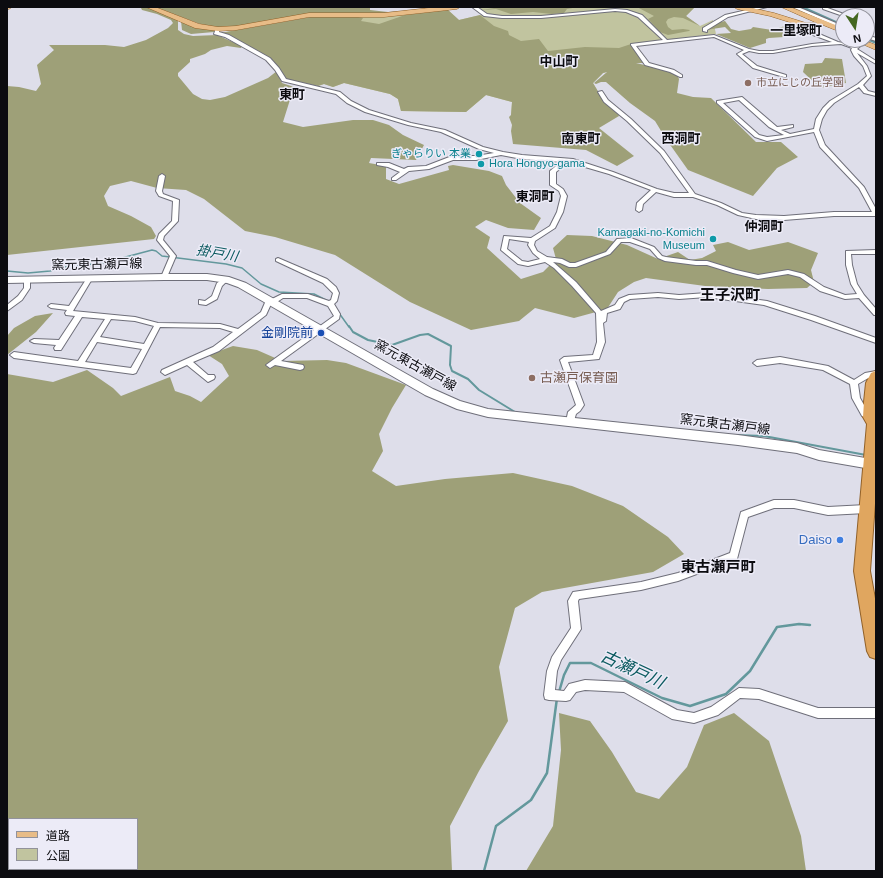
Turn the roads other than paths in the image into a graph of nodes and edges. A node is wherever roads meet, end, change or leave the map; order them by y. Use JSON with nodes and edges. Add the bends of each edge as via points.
{"nodes":[{"id":1,"x":149,"y":7,"type":"edge"},
{"id":2,"x":457,"y":7,"type":"edge"},
{"id":3,"x":474,"y":7,"type":"edge"},
{"id":4,"x":737,"y":7,"type":"edge"},
{"id":5,"x":765,"y":7,"type":"edge"},
{"id":6,"x":784,"y":7,"type":"edge"},
{"id":7,"x":794,"y":7,"type":"edge"},
{"id":8,"x":805,"y":7,"type":"edge"},
{"id":9,"x":824,"y":7,"type":"edge"},
{"id":10,"x":753,"y":9,"type":"junction"},
{"id":11,"x":835,"y":11,"type":"edge"},
{"id":12,"x":812,"y":12,"type":"junction"},
{"id":13,"x":835,"y":21,"type":"edge"},
{"id":14,"x":835,"y":24,"type":"edge"},
{"id":15,"x":806,"y":25,"type":"junction"},
{"id":16,"x":820,"y":25,"type":"junction"},
{"id":17,"x":835,"y":26,"type":"edge"},
{"id":18,"x":218,"y":29,"type":"junction"},
{"id":19,"x":706,"y":31,"type":"dead end"},
{"id":20,"x":835,"y":31,"type":"edge"},
{"id":21,"x":666,"y":41,"type":"junction"},
{"id":22,"x":835,"y":41,"type":"edge"},
{"id":23,"x":835,"y":43,"type":"edge"},
{"id":24,"x":860,"y":48,"type":"edge"},
{"id":25,"x":867,"y":48,"type":"edge"},
{"id":26,"x":748,"y":50,"type":"junction"},
{"id":27,"x":876,"y":63,"type":"edge"},
{"id":28,"x":680,"y":76,"type":"dead end"},
{"id":29,"x":784,"y":76,"type":"dead end"},
{"id":30,"x":860,"y":85,"type":"junction"},
{"id":31,"x":600,"y":92,"type":"dead end"},
{"id":32,"x":876,"y":95,"type":"edge"},
{"id":33,"x":791,"y":126,"type":"dead end"},
{"id":34,"x":776,"y":129,"type":"junction"},
{"id":35,"x":816,"y":130,"type":"junction"},
{"id":36,"x":789,"y":136,"type":"junction"},
{"id":37,"x":502,"y":154,"type":"junction"},
{"id":38,"x":567,"y":160,"type":"junction"},
{"id":39,"x":379,"y":164,"type":"dead end"},
{"id":40,"x":403,"y":171,"type":"junction"},
{"id":41,"x":162,"y":176,"type":"dead end"},
{"id":42,"x":394,"y":179,"type":"dead end"},
{"id":43,"x":655,"y":190,"type":"junction"},
{"id":44,"x":693,"y":196,"type":"junction"},
{"id":45,"x":638,"y":210,"type":"dead end"},
{"id":46,"x":532,"y":240,"type":"junction"},
{"id":47,"x":876,"y":252,"type":"edge"},
{"id":48,"x":544,"y":259,"type":"junction"},
{"id":49,"x":278,"y":260,"type":"dead end"},
{"id":50,"x":164,"y":277,"type":"junction"},
{"id":51,"x":89,"y":279,"type":"junction"},
{"id":52,"x":7,"y":280,"type":"edge"},
{"id":53,"x":27,"y":280,"type":"junction"},
{"id":54,"x":225,"y":280,"type":"junction"},
{"id":55,"x":860,"y":296,"type":"junction"},
{"id":56,"x":270,"y":301,"type":"junction"},
{"id":57,"x":201,"y":302,"type":"dead end"},
{"id":58,"x":331,"y":303,"type":"junction"},
{"id":59,"x":51,"y":306,"type":"dead end"},
{"id":60,"x":71,"y":308,"type":"junction"},
{"id":61,"x":7,"y":309,"type":"edge"},
{"id":62,"x":876,"y":313,"type":"edge"},
{"id":63,"x":80,"y":314,"type":"junction"},
{"id":64,"x":109,"y":317,"type":"junction"},
{"id":65,"x":601,"y":321,"type":"junction"},
{"id":66,"x":158,"y":325,"type":"junction"},
{"id":67,"x":319,"y":329,"type":"junction"},
{"id":68,"x":238,"y":332,"type":"junction"},
{"id":69,"x":95,"y":339,"type":"junction"},
{"id":70,"x":876,"y":340,"type":"edge"},
{"id":71,"x":34,"y":341,"type":"dead end"},
{"id":72,"x":147,"y":347,"type":"junction"},
{"id":73,"x":14,"y":355,"type":"dead end"},
{"id":74,"x":188,"y":363,"type":"junction"},
{"id":75,"x":757,"y":363,"type":"dead end"},
{"id":76,"x":80,"y":364,"type":"junction"},
{"id":77,"x":300,"y":367,"type":"dead end"},
{"id":78,"x":165,"y":372,"type":"dead end"},
{"id":79,"x":876,"y":375,"type":"edge"},
{"id":80,"x":211,"y":377,"type":"dead end"},
{"id":81,"x":854,"y":383,"type":"junction"},
{"id":82,"x":873,"y":421,"type":"edge"},
{"id":83,"x":570,"y":422,"type":"junction"},
{"id":84,"x":872,"y":459,"type":"junction"},
{"id":85,"x":866,"y":509,"type":"junction"},
{"id":86,"x":871,"y":614,"type":"edge"},
{"id":87,"x":874,"y":642,"type":"edge"},
{"id":88,"x":876,"y":714,"type":"edge"}],
"edges":[{"from":1,"to":18,"type":"main road","via":[[198,26]]},
{"from":2,"to":18,"type":"main road","via":[[384,15],[309,15]]},
{"from":3,"to":21,"type":"street","via":[[486,15],[515,17],[628,11],[640,16]]},
{"from":4,"to":10,"type":"main road"},
{"from":5,"to":10,"type":"street"},
{"from":6,"to":12,"type":"main road"},
{"from":7,"to":12,"type":"street"},
{"from":8,"to":12,"type":"street"},
{"from":9,"to":11,"type":"street"},
{"from":9,"to":12,"type":"street"},
{"from":10,"to":15,"type":"main road"},
{"from":10,"to":19,"type":"street","via":[[726,16],[705,29]]},
{"from":12,"to":13,"type":"street"},
{"from":12,"to":14,"type":"street"},
{"from":12,"to":16,"type":"main road"},
{"from":12,"to":17,"type":"main road"},
{"from":15,"to":16,"type":"main road"},
{"from":15,"to":22,"type":"street","via":[[815,34]]},
{"from":16,"to":20,"type":"main road"},
{"from":18,"to":37,"type":"street","via":[[216,33],[227,36],[268,59],[284,80],[338,93],[366,111],[443,131],[481,148]]},
{"from":21,"to":26,"type":"street","via":[[714,36]]},
{"from":21,"to":28,"type":"street","via":[[633,45],[647,64]]},
{"from":23,"to":26,"type":"street","via":[[773,52]]},
{"from":24,"to":30,"type":"street","via":[[856,56],[869,74]]},
{"from":25,"to":27,"type":"street"},
{"from":26,"to":29,"type":"street","via":[[739,54],[756,67]]},
{"from":30,"to":32,"type":"street","via":[[866,92]]},
{"from":30,"to":35,"type":"street","via":[[825,109]]},
{"from":31,"to":44,"type":"street","via":[[606,101],[662,152]]},
{"from":33,"to":34,"type":"street"},
{"from":34,"to":36,"type":"street"},
{"from":34,"to":36,"type":"street","via":[[740,98],[719,102],[757,136],[769,139]]},
{"from":35,"to":36,"type":"street"},
{"from":35,"to":44,"type":"street","via":[[822,146],[861,187],[876,214],[756,217],[740,214],[711,200]]},
{"from":37,"to":38,"type":"street"},
{"from":37,"to":40,"type":"street","via":[[452,158],[427,168]]},
{"from":38,"to":43,"type":"street","via":[[580,162]]},
{"from":38,"to":46,"type":"street","via":[[553,171],[553,185],[561,190],[564,196],[560,212],[553,227]]},
{"from":39,"to":40,"type":"street","via":[[389,164]]},
{"from":40,"to":42,"type":"street"},
{"from":41,"to":50,"type":"street","via":[[159,191],[162,195],[176,200],[175,221],[161,235],[160,240],[172,257]]},
{"from":43,"to":44,"type":"street"},
{"from":43,"to":45,"type":"street","via":[[640,203]]},
{"from":46,"to":48,"type":"street","via":[[532,248]]},
{"from":46,"to":48,"type":"street","via":[[506,237],[504,250],[520,263],[528,264]]},
{"from":47,"to":55,"type":"street","via":[[848,252],[854,284]]},
{"from":48,"to":55,"type":"street","via":[[576,265],[608,253],[619,240],[631,240],[652,248],[665,259],[707,263],[758,277],[788,272],[802,275],[822,289],[840,296]]},
{"from":48,"to":65,"type":"street","via":[[556,267],[597,309]]},
{"from":49,"to":58,"type":"street","via":[[325,281],[336,293]]},
{"from":50,"to":51,"type":"main road","name":"窯元東古瀬戸線"},
{"from":50,"to":54,"type":"main road","name":"窯元東古瀬戸線","via":[[207,277]]},
{"from":51,"to":53,"type":"main road","name":"窯元東古瀬戸線"},
{"from":51,"to":60,"type":"street"},
{"from":52,"to":53,"type":"main road","name":"窯元東古瀬戸線"},
{"from":53,"to":61,"type":"street","via":[[27,288]]},
{"from":54,"to":56,"type":"main road","name":"窯元東古瀬戸線","via":[[242,285]]},
{"from":54,"to":57,"type":"street","via":[[219,285],[215,297],[206,303]]},
{"from":55,"to":62,"type":"street"},
{"from":56,"to":58,"type":"street","via":[[282,296],[308,296]]},
{"from":56,"to":67,"type":"main road","name":"窯元東古瀬戸線"},
{"from":56,"to":68,"type":"street","via":[[264,313]]},
{"from":58,"to":67,"type":"street","via":[[337,317]]},
{"from":59,"to":60,"type":"street"},
{"from":60,"to":63,"type":"street","via":[[68,313]]},
{"from":63,"to":64,"type":"street"},
{"from":63,"to":71,"type":"street","via":[[60,346]]},
{"from":64,"to":66,"type":"street","via":[[136,319]]},
{"from":64,"to":69,"type":"street"},
{"from":65,"to":70,"type":"street","via":[[604,320],[604,312],[618,307],[621,301],[629,297],[708,295],[765,303]]},
{"from":65,"to":83,"type":"street","via":[[601,342],[596,357],[564,360],[580,405],[572,412]]},
{"from":66,"to":68,"type":"street","via":[[220,326]]},
{"from":66,"to":72,"type":"street"},
{"from":67,"to":77,"type":"street","via":[[272,363]]},
{"from":67,"to":83,"type":"main road","name":"窯元東古瀬戸線","via":[[429,392],[457,405],[488,413]]},
{"from":68,"to":74,"type":"street","via":[[216,349]]},
{"from":69,"to":72,"type":"street"},
{"from":69,"to":76,"type":"street"},
{"from":72,"to":76,"type":"street","via":[[133,371]]},
{"from":73,"to":76,"type":"street"},
{"from":74,"to":78,"type":"street"},
{"from":74,"to":80,"type":"street","via":[[208,379]]},
{"from":75,"to":81,"type":"street","via":[[780,360],[812,365],[825,368]]},
{"from":79,"to":81,"type":"street","via":[[868,375]]},
{"from":79,"to":82,"type":"highway","via":[[873,383]]},
{"from":81,"to":82,"type":"street","via":[[856,398],[865,414]]},
{"from":82,"to":84,"type":"highway"},
{"from":83,"to":84,"type":"main road","name":"窯元東古瀬戸線","via":[[738,440],[797,448],[819,455]]},
{"from":84,"to":85,"type":"highway"},
{"from":85,"to":86,"type":"highway","via":[[862,572]]},
{"from":85,"to":88,"type":"street","via":[[828,511],[794,504],[774,504],[744,515],[734,556],[678,577],[641,586],[576,595],[573,601],[576,630],[557,657],[552,671],[549,695],[566,696],[573,688],[585,685],[625,687],[676,715],[694,718],[714,711],[740,694],[759,694],[818,713]]},
{"from":86,"to":87,"type":"highway"}]}
